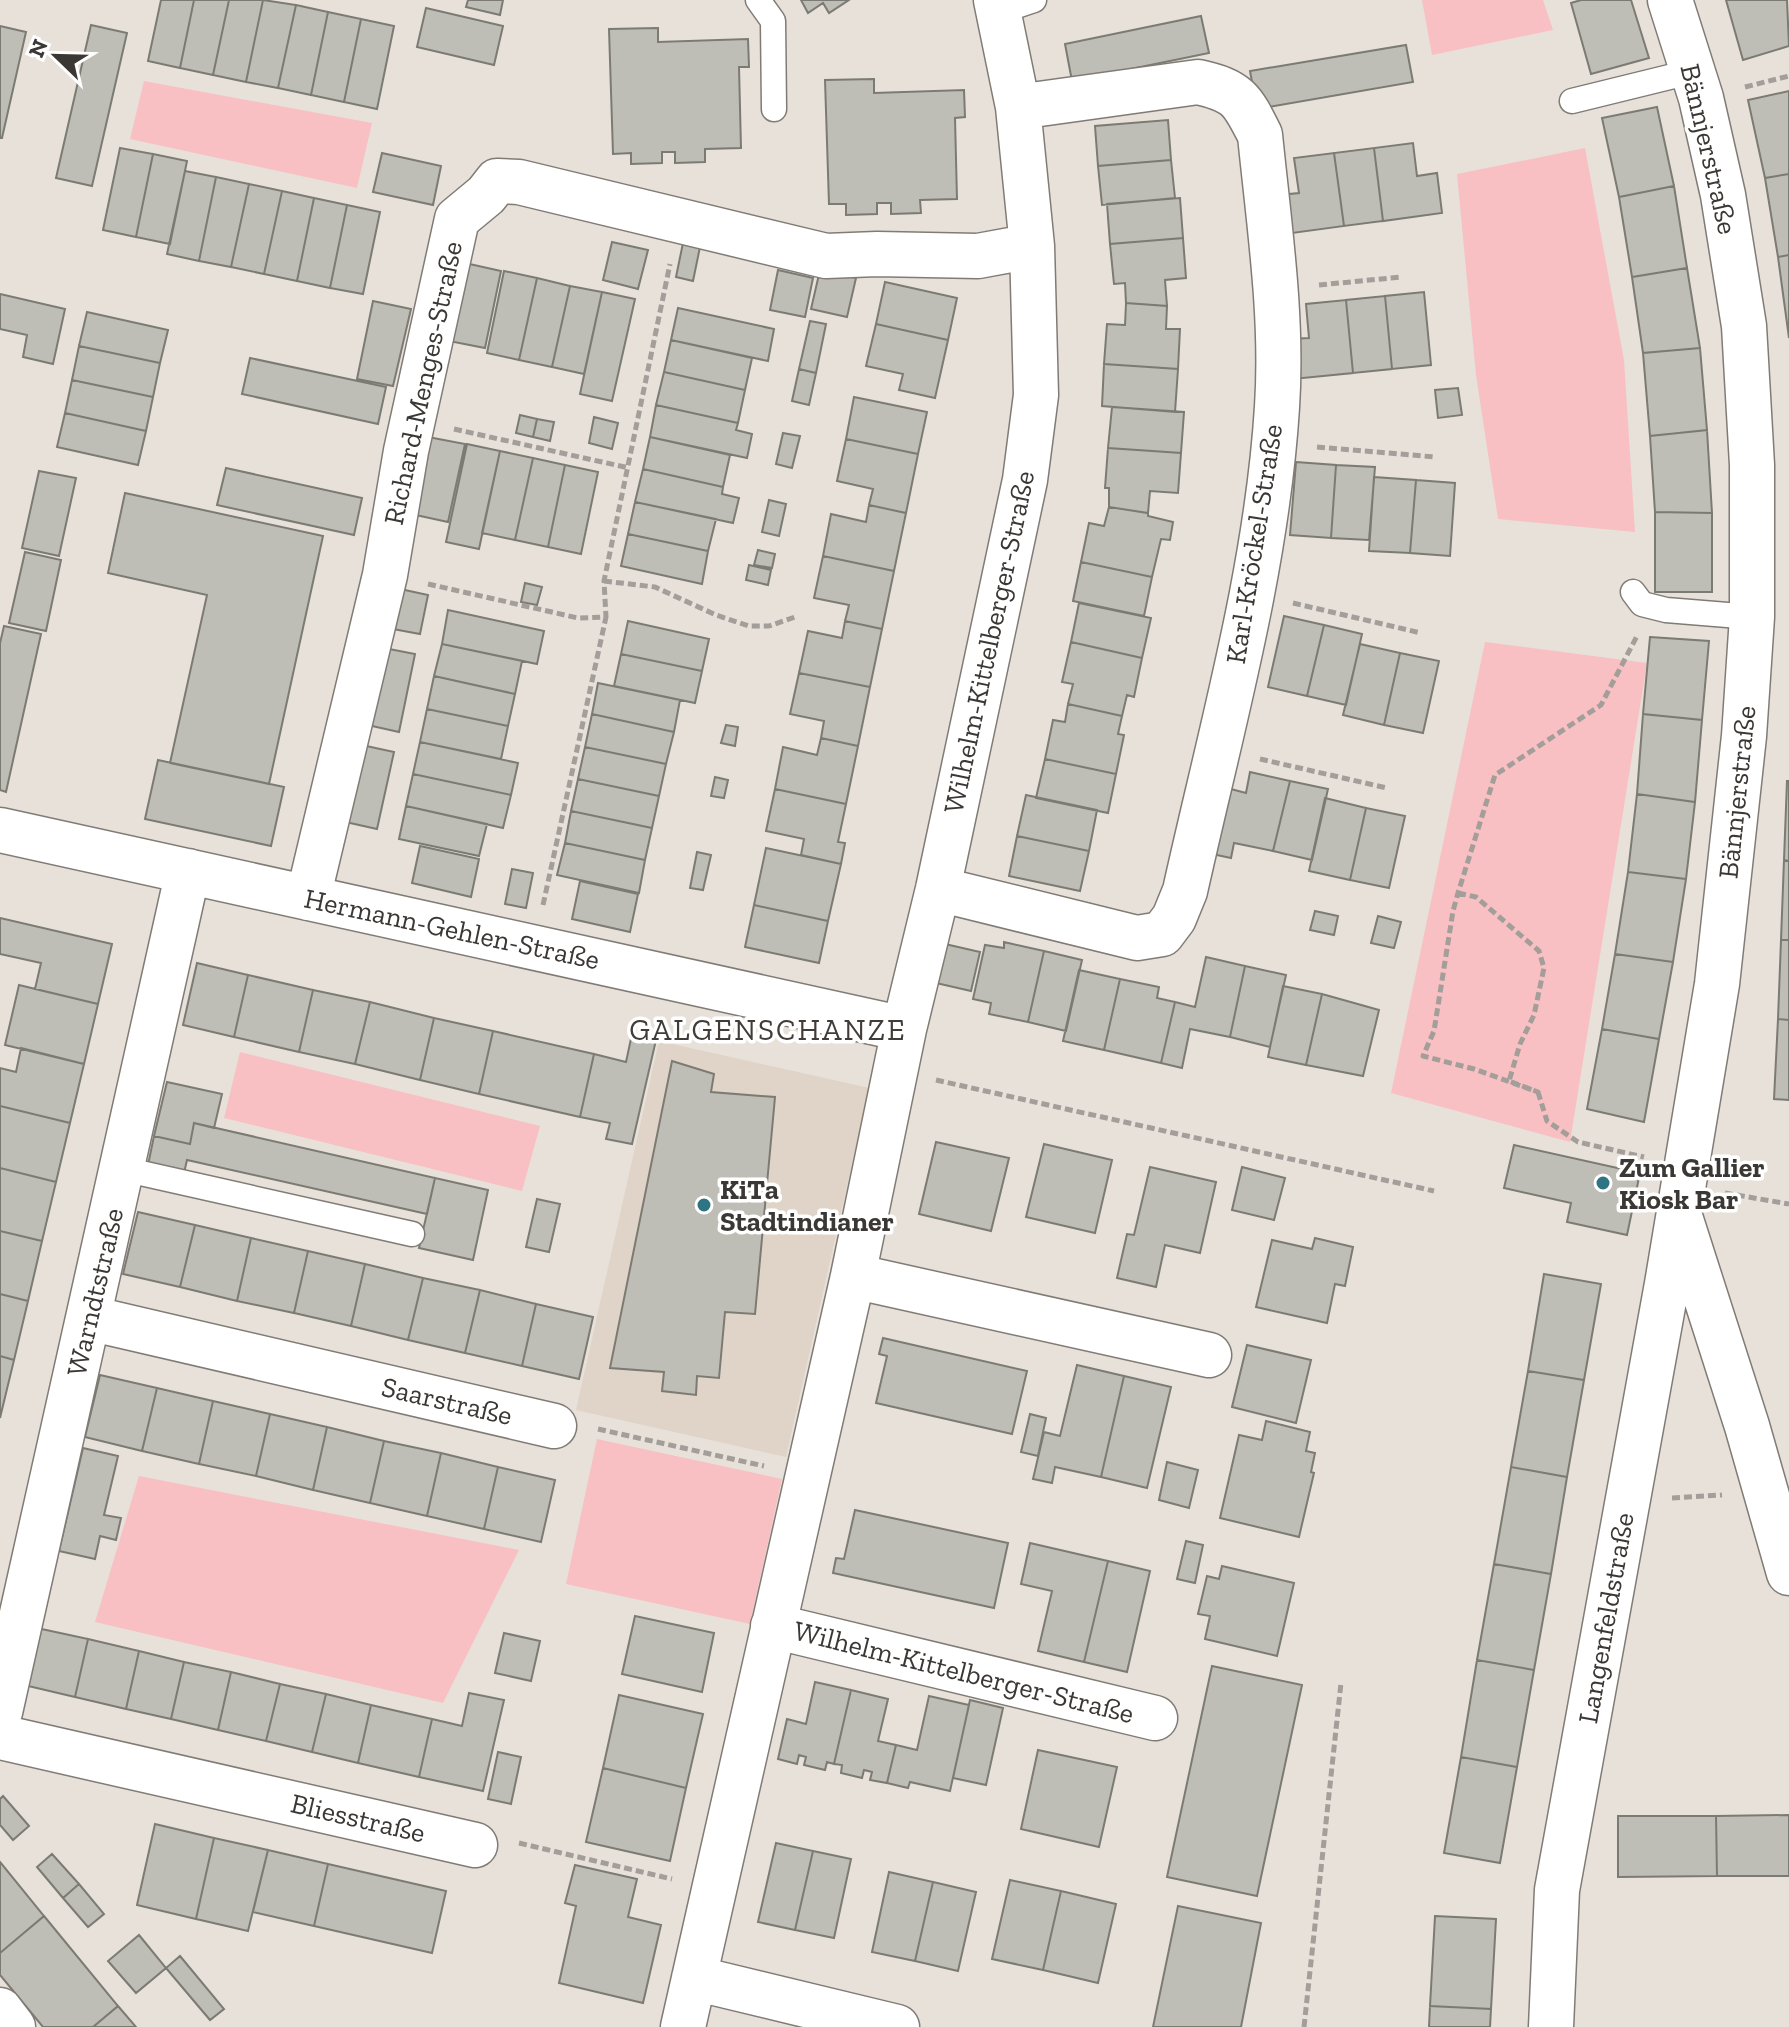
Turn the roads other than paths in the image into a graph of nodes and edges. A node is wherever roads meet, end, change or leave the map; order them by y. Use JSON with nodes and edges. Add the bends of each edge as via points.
{"nodes":[{"id":1,"x":758,"y":0,"type":"edge"},
{"id":2,"x":1670,"y":0,"type":"edge"},
{"id":3,"x":1009,"y":4,"type":"edge"},
{"id":4,"x":1694,"y":71,"type":"junction"},
{"id":5,"x":1572,"y":101,"type":"dead end"},
{"id":6,"x":1018,"y":107,"type":"junction"},
{"id":7,"x":774,"y":109,"type":"dead end"},
{"id":8,"x":1032,"y":246,"type":"junction"},
{"id":9,"x":1638,"y":598,"type":"road end"},
{"id":10,"x":1752,"y":617,"type":"junction"},
{"id":11,"x":0,"y":830,"type":"edge"},
{"id":12,"x":188,"y":871,"type":"junction"},
{"id":13,"x":938,"y":889,"type":"junction"},
{"id":14,"x":308,"y":898,"type":"junction"},
{"id":15,"x":900,"y":1050,"type":"junction"},
{"id":16,"x":123,"y":1169,"type":"junction"},
{"id":17,"x":1678,"y":1211,"type":"junction"},
{"id":18,"x":412,"y":1234,"type":"dead end"},
{"id":19,"x":853,"y":1276,"type":"junction"},
{"id":20,"x":89,"y":1318,"type":"junction"},
{"id":21,"x":1209,"y":1355,"type":"dead end"},
{"id":22,"x":554,"y":1426,"type":"road end"},
{"id":23,"x":1789,"y":1573,"type":"edge"},
{"id":24,"x":773,"y":1626,"type":"junction"},
{"id":25,"x":0,"y":1712,"type":"edge"},
{"id":26,"x":1155,"y":1718,"type":"dead end"},
{"id":27,"x":0,"y":1737,"type":"edge"},
{"id":28,"x":475,"y":1845,"type":"road end"},
{"id":29,"x":694,"y":1978,"type":"junction"},
{"id":30,"x":0,"y":2010,"type":"edge"},
{"id":31,"x":13,"y":2027,"type":"edge"},
{"id":32,"x":683,"y":2027,"type":"edge"},
{"id":33,"x":897,"y":2027,"type":"edge"},
{"id":34,"x":1551,"y":2027,"type":"edge"}],
"edges":[{"from":1,"to":7,"type":"lane","via":[[773,21]]},
{"from":2,"to":4,"type":"street","name":"Bännjerstraße"},
{"from":3,"to":6,"type":"street","name":"Wilhelm-Kittelberger-Straße"},
{"from":4,"to":5,"type":"lane"},
{"from":4,"to":10,"type":"street","name":"Bännjerstraße","via":[[1723,195],[1744,326],[1752,465]]},
{"from":6,"to":8,"type":"street","name":"Wilhelm-Kittelberger-Straße"},
{"from":6,"to":13,"type":"street","name":"Karl-Kröckel-Straße","via":[[1198,82],[1226,88],[1246,106],[1260,135],[1278,335],[1274,444],[1251,594],[1185,891],[1162,934],[1137,938]]},
{"from":8,"to":13,"type":"street","name":"Wilhelm-Kittelberger-Straße","via":[[1036,395],[1025,480]]},
{"from":8,"to":14,"type":"street","name":"Richard-Menges-Straße","via":[[978,256],[826,256],[497,181],[457,219],[385,575]]},
{"from":9,"to":10,"type":"lane","via":[[1666,610]]},
{"from":10,"to":17,"type":"street","name":"Bännjerstraße","via":[[1717,984]]},
{"from":11,"to":12,"type":"street","name":"Hermann-Gehlen-Straße"},
{"from":12,"to":14,"type":"street","name":"Hermann-Gehlen-Straße"},
{"from":12,"to":16,"type":"street","name":"Warndtstraße"},
{"from":13,"to":15,"type":"street","name":"Wilhelm-Kittelberger-Straße"},
{"from":14,"to":15,"type":"street","name":"Hermann-Gehlen-Straße","via":[[534,947]]},
{"from":15,"to":19,"type":"street","name":"Wilhelm-Kittelberger-Straße"},
{"from":16,"to":18,"type":"lane"},
{"from":16,"to":20,"type":"street","name":"Warndtstraße"},
{"from":17,"to":23,"type":"street","name":"Bännjerstraße"},
{"from":17,"to":34,"type":"street","name":"Langenfeldstraße","via":[[1557,1890]]},
{"from":19,"to":21,"type":"street"},
{"from":19,"to":24,"type":"street","name":"Wilhelm-Kittelberger-Straße"},
{"from":20,"to":22,"type":"street","name":"Saarstraße"},
{"from":20,"to":25,"type":"street","name":"Warndtstraße"},
{"from":24,"to":26,"type":"street","name":"Wilhelm-Kittelberger-Straße"},
{"from":24,"to":29,"type":"street","name":"Wilhelm-Kittelberger-Straße"},
{"from":27,"to":28,"type":"street","name":"Bliesstraße"},
{"from":29,"to":32,"type":"street","name":"Wilhelm-Kittelberger-Straße"},
{"from":29,"to":33,"type":"street"},
{"from":30,"to":31,"type":"street"}]}
